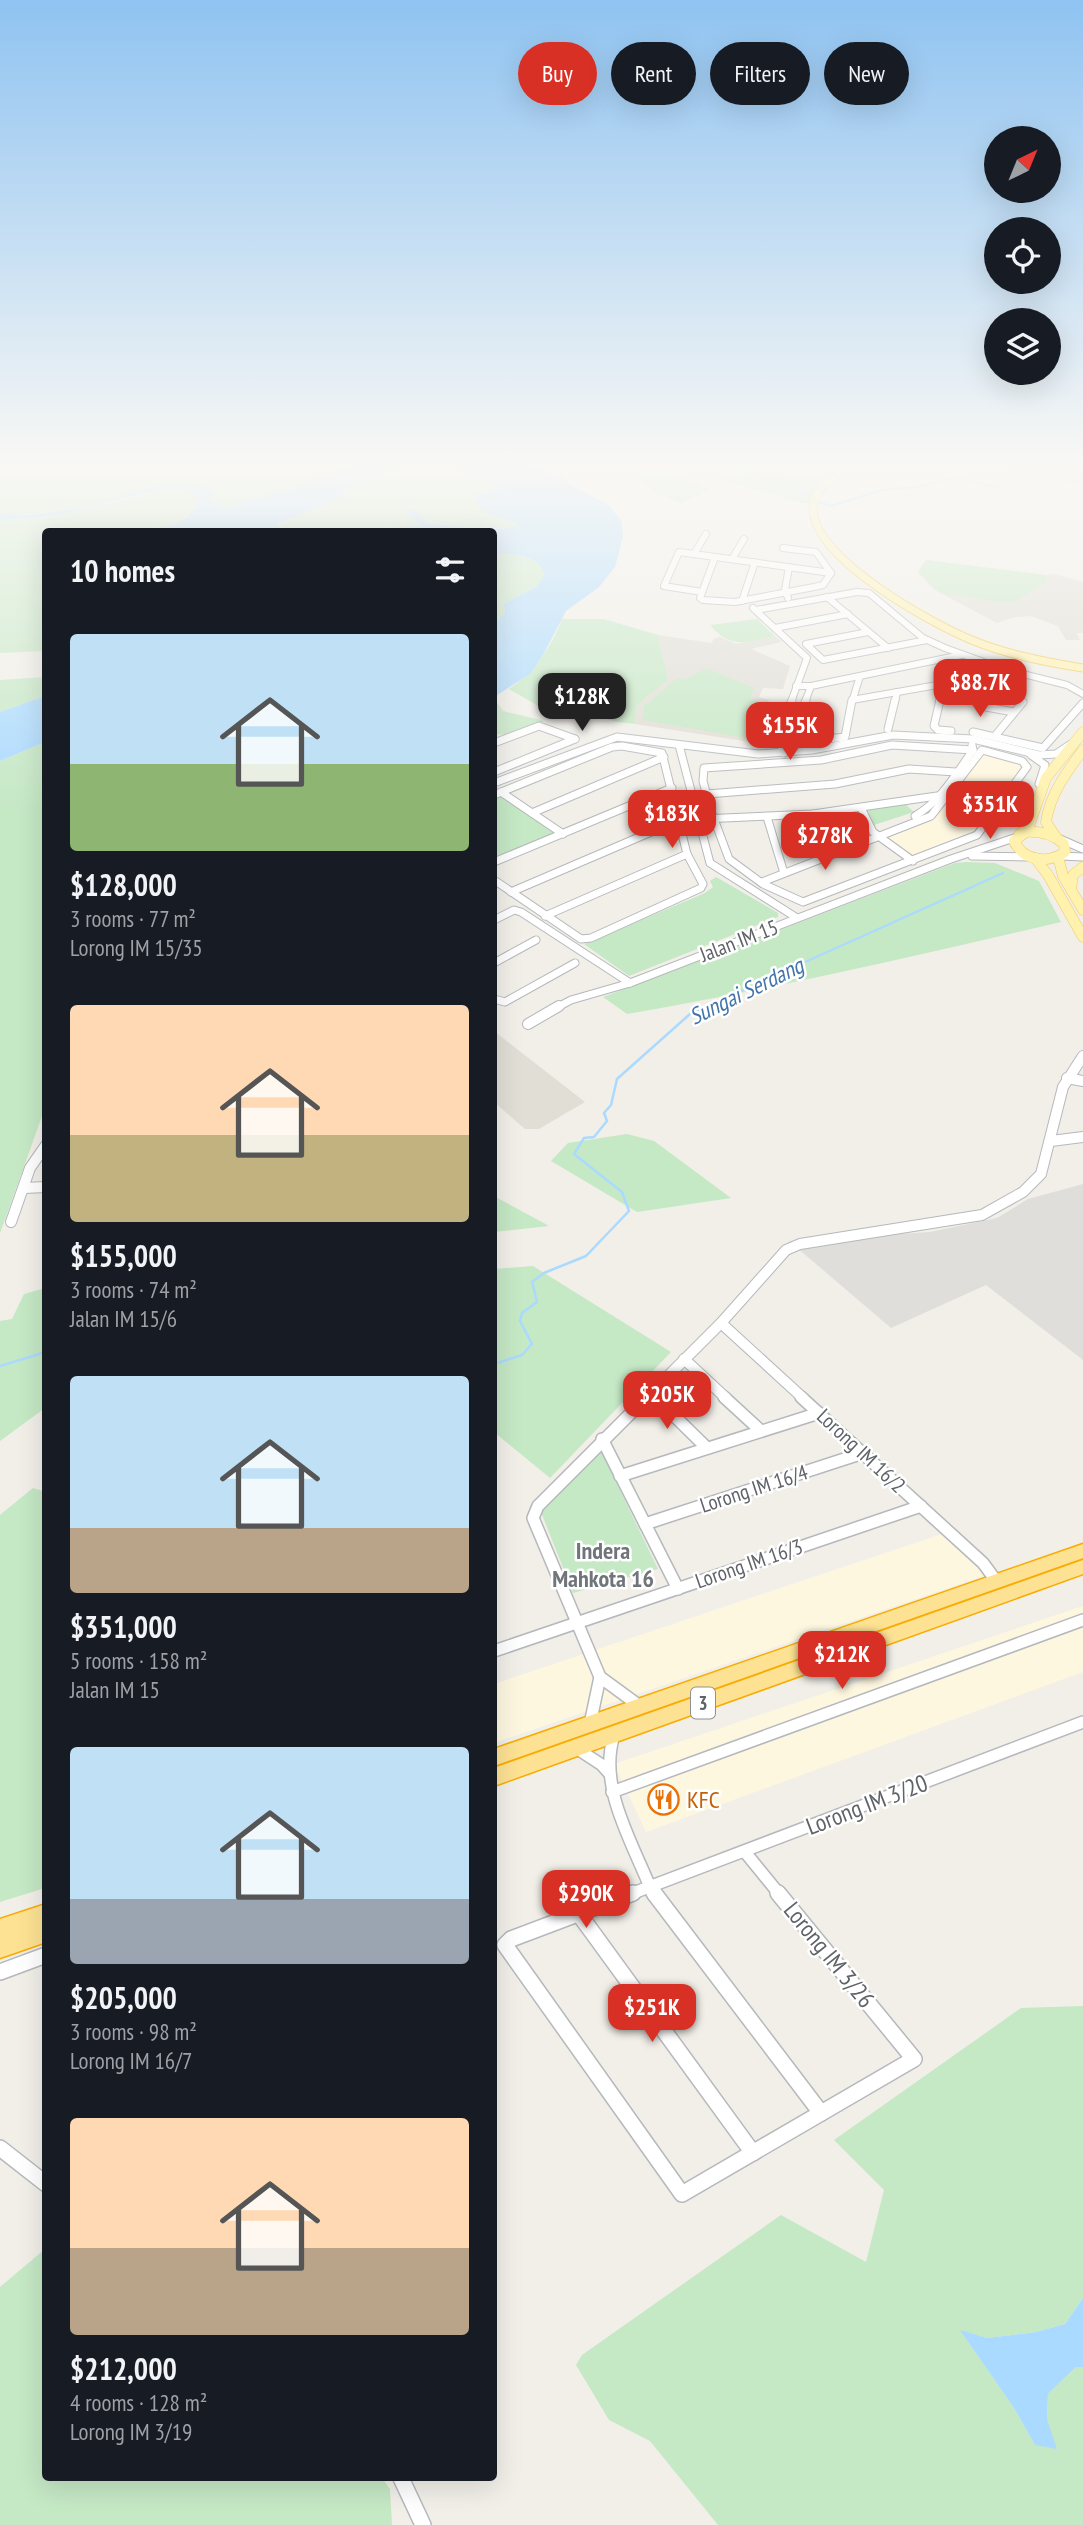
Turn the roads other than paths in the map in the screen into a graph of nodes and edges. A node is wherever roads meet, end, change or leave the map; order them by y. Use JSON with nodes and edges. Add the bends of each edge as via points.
{"nodes":[{"id":1,"x":667,"y":578,"type":"edge"},
{"id":2,"x":707,"y":578,"type":"edge"},
{"id":3,"x":750,"y":578,"type":"edge"},
{"id":4,"x":788,"y":578,"type":"edge"},
{"id":5,"x":828,"y":578,"type":"edge"},
{"id":6,"x":867,"y":578,"type":"joint"},
{"id":7,"x":878,"y":578,"type":"edge"},
{"id":8,"x":856,"y":585,"type":"junction"},
{"id":9,"x":880,"y":589,"type":"junction"},
{"id":10,"x":701,"y":595,"type":"junction"},
{"id":11,"x":787,"y":596,"type":"junction"},
{"id":12,"x":827,"y":597,"type":"junction"},
{"id":13,"x":742,"y":601,"type":"junction"},
{"id":14,"x":720,"y":608,"type":"dead end"},
{"id":15,"x":753,"y":608,"type":"junction"},
{"id":16,"x":848,"y":614,"type":"junction"},
{"id":17,"x":775,"y":628,"type":"junction"},
{"id":18,"x":868,"y":632,"type":"junction"},
{"id":19,"x":927,"y":640,"type":"junction"},
{"id":20,"x":888,"y":648,"type":"junction"},
{"id":21,"x":961,"y":655,"type":"junction"},
{"id":22,"x":1073,"y":666,"type":"joint"},
{"id":23,"x":1083,"y":667,"type":"edge"},
{"id":24,"x":1003,"y":669,"type":"junction"},
{"id":25,"x":860,"y":677,"type":"junction"},
{"id":26,"x":943,"y":684,"type":"junction"},
{"id":27,"x":796,"y":686,"type":"junction"},
{"id":28,"x":811,"y":686,"type":"junction"},
{"id":29,"x":897,"y":692,"type":"junction"},
{"id":30,"x":1003,"y":694,"type":"dead end"},
{"id":31,"x":1083,"y":694,"type":"edge"},
{"id":32,"x":852,"y":700,"type":"junction"},
{"id":33,"x":1083,"y":703,"type":"edge"},
{"id":34,"x":986,"y":707,"type":"dead end"},
{"id":35,"x":1014,"y":712,"type":"junction"},
{"id":36,"x":888,"y":729,"type":"dead end"},
{"id":37,"x":779,"y":736,"type":"junction"},
{"id":38,"x":995,"y":736,"type":"junction"},
{"id":39,"x":1080,"y":736,"type":"edge"},
{"id":40,"x":968,"y":738,"type":"junction"},
{"id":41,"x":497,"y":742,"type":"edge"},
{"id":42,"x":679,"y":745,"type":"junction"},
{"id":43,"x":820,"y":748,"type":"junction"},
{"id":44,"x":1015,"y":749,"type":"junction"},
{"id":45,"x":973,"y":750,"type":"junction"},
{"id":46,"x":1083,"y":750,"type":"edge"},
{"id":47,"x":736,"y":752,"type":"junction"},
{"id":48,"x":783,"y":753,"type":"junction"},
{"id":49,"x":663,"y":755,"type":"junction"},
{"id":50,"x":497,"y":771,"type":"edge"},
{"id":51,"x":956,"y":772,"type":"junction"},
{"id":52,"x":497,"y":782,"type":"edge"},
{"id":53,"x":672,"y":788,"type":"junction"},
{"id":54,"x":497,"y":793,"type":"edge"},
{"id":55,"x":707,"y":794,"type":"junction"},
{"id":56,"x":937,"y":796,"type":"junction"},
{"id":57,"x":1038,"y":798,"type":"junction"},
{"id":58,"x":861,"y":808,"type":"junction"},
{"id":59,"x":532,"y":813,"type":"junction"},
{"id":60,"x":813,"y":814,"type":"junction"},
{"id":61,"x":767,"y":817,"type":"junction"},
{"id":62,"x":698,"y":819,"type":"junction"},
{"id":63,"x":715,"y":819,"type":"junction"},
{"id":64,"x":679,"y":820,"type":"junction"},
{"id":65,"x":563,"y":834,"type":"junction"},
{"id":66,"x":876,"y":834,"type":"junction"},
{"id":67,"x":1018,"y":836,"type":"junction"},
{"id":68,"x":1058,"y":838,"type":"junction"},
{"id":69,"x":1083,"y":849,"type":"edge"},
{"id":70,"x":687,"y":854,"type":"junction"},
{"id":71,"x":831,"y":855,"type":"junction"},
{"id":72,"x":1059,"y":856,"type":"junction"},
{"id":73,"x":1083,"y":857,"type":"edge"},
{"id":74,"x":1033,"y":858,"type":"junction"},
{"id":75,"x":951,"y":859,"type":"junction"},
{"id":76,"x":497,"y":861,"type":"edge"},
{"id":77,"x":913,"y":861,"type":"junction"},
{"id":78,"x":1083,"y":867,"type":"edge"},
{"id":79,"x":784,"y":873,"type":"junction"},
{"id":80,"x":497,"y":882,"type":"edge"},
{"id":81,"x":762,"y":882,"type":"junction"},
{"id":82,"x":1071,"y":891,"type":"junction"},
{"id":83,"x":511,"y":892,"type":"junction"},
{"id":84,"x":1083,"y":910,"type":"edge"},
{"id":85,"x":545,"y":916,"type":"junction"},
{"id":86,"x":797,"y":918,"type":"junction"},
{"id":87,"x":497,"y":919,"type":"edge"},
{"id":88,"x":1083,"y":937,"type":"edge"},
{"id":89,"x":536,"y":940,"type":"dead end"},
{"id":90,"x":497,"y":961,"type":"edge"},
{"id":91,"x":575,"y":963,"type":"dead end"},
{"id":92,"x":630,"y":983,"type":"junction"},
{"id":93,"x":497,"y":1000,"type":"edge"},
{"id":94,"x":528,"y":1024,"type":"dead end"},
{"id":95,"x":1083,"y":1056,"type":"edge"},
{"id":96,"x":1067,"y":1078,"type":"junction"},
{"id":97,"x":1083,"y":1081,"type":"edge"},
{"id":98,"x":1083,"y":1137,"type":"edge"},
{"id":99,"x":1051,"y":1141,"type":"junction"},
{"id":100,"x":42,"y":1147,"type":"edge"},
{"id":101,"x":42,"y":1187,"type":"edge"},
{"id":102,"x":24,"y":1188,"type":"junction"},
{"id":103,"x":10,"y":1222,"type":"dead end"},
{"id":104,"x":721,"y":1323,"type":"junction"},
{"id":105,"x":684,"y":1359,"type":"junction"},
{"id":106,"x":650,"y":1392,"type":"junction"},
{"id":107,"x":819,"y":1413,"type":"junction"},
{"id":108,"x":761,"y":1431,"type":"junction"},
{"id":109,"x":602,"y":1439,"type":"junction"},
{"id":110,"x":707,"y":1448,"type":"junction"},
{"id":111,"x":863,"y":1453,"type":"junction"},
{"id":112,"x":620,"y":1476,"type":"junction"},
{"id":113,"x":921,"y":1506,"type":"junction"},
{"id":114,"x":645,"y":1524,"type":"junction"},
{"id":115,"x":1083,"y":1551,"type":"edge"},
{"id":116,"x":1083,"y":1567,"type":"edge"},
{"id":117,"x":997,"y":1581,"type":"junction"},
{"id":118,"x":678,"y":1589,"type":"junction"},
{"id":119,"x":1083,"y":1620,"type":"edge"},
{"id":120,"x":577,"y":1623,"type":"junction"},
{"id":121,"x":497,"y":1649,"type":"edge"},
{"id":122,"x":600,"y":1677,"type":"junction"},
{"id":123,"x":642,"y":1707,"type":"junction"},
{"id":124,"x":1083,"y":1722,"type":"edge"},
{"id":125,"x":590,"y":1724,"type":"junction"},
{"id":126,"x":614,"y":1735,"type":"junction"},
{"id":127,"x":576,"y":1748,"type":"junction"},
{"id":128,"x":497,"y":1757,"type":"edge"},
{"id":129,"x":610,"y":1774,"type":"junction"},
{"id":130,"x":497,"y":1776,"type":"edge"},
{"id":131,"x":612,"y":1792,"type":"junction"},
{"id":132,"x":745,"y":1852,"type":"junction"},
{"id":133,"x":650,"y":1887,"type":"junction"},
{"id":134,"x":579,"y":1914,"type":"junction"},
{"id":135,"x":42,"y":1915,"type":"edge"},
{"id":136,"x":0,"y":1929,"type":"edge"},
{"id":137,"x":42,"y":1933,"type":"edge"},
{"id":138,"x":0,"y":1948,"type":"edge"},
{"id":139,"x":42,"y":1956,"type":"edge"},
{"id":140,"x":0,"y":1972,"type":"edge"},
{"id":141,"x":821,"y":2113,"type":"junction"},
{"id":142,"x":0,"y":2148,"type":"edge"},
{"id":143,"x":753,"y":2153,"type":"junction"},
{"id":144,"x":42,"y":2182,"type":"edge"},
{"id":145,"x":402,"y":2481,"type":"edge"},
{"id":146,"x":424,"y":2525,"type":"edge"}],
"edges":[{"from":1,"to":10,"type":"street","via":[[667,588]]},
{"from":2,"to":10,"type":"street"},
{"from":3,"to":13,"type":"street"},
{"from":4,"to":11,"type":"street"},
{"from":5,"to":11,"type":"street","via":[[823,585]]},
{"from":6,"to":8,"type":"street"},
{"from":6,"to":9,"type":"main road"},
{"from":7,"to":23,"type":"main road","via":[[914,608],[956,629],[1000,646]]},
{"from":8,"to":9,"type":"street"},
{"from":8,"to":11,"type":"street"},
{"from":9,"to":22,"type":"main road","via":[[914,613],[976,642]]},
{"from":10,"to":13,"type":"street"},
{"from":11,"to":13,"type":"street"},
{"from":11,"to":15,"type":"street"},
{"from":12,"to":15,"type":"street"},
{"from":12,"to":16,"type":"street"},
{"from":12,"to":19,"type":"street","via":[[869,593]]},
{"from":14,"to":15,"type":"street"},
{"from":15,"to":17,"type":"street"},
{"from":16,"to":17,"type":"street"},
{"from":16,"to":18,"type":"street"},
{"from":17,"to":27,"type":"street","via":[[807,658]]},
{"from":18,"to":20,"type":"street"},
{"from":18,"to":20,"type":"street","via":[[806,644],[820,659]]},
{"from":19,"to":20,"type":"street"},
{"from":19,"to":21,"type":"street"},
{"from":21,"to":24,"type":"street"},
{"from":21,"to":25,"type":"street"},
{"from":22,"to":23,"type":"main road"},
{"from":24,"to":26,"type":"street"},
{"from":24,"to":31,"type":"street","via":[[1067,685]]},
{"from":25,"to":28,"type":"street"},
{"from":25,"to":32,"type":"street"},
{"from":26,"to":29,"type":"street"},
{"from":26,"to":38,"type":"street","via":[[934,727]]},
{"from":27,"to":28,"type":"street"},
{"from":27,"to":37,"type":"street"},
{"from":28,"to":32,"type":"street","via":[[791,739],[794,743],[845,737]]},
{"from":29,"to":32,"type":"street"},
{"from":29,"to":36,"type":"street"},
{"from":30,"to":35,"type":"street","via":[[1023,702]]},
{"from":33,"to":38,"type":"street","via":[[1043,748]]},
{"from":34,"to":35,"type":"street"},
{"from":35,"to":38,"type":"street"},
{"from":37,"to":43,"type":"street","via":[[794,749]]},
{"from":37,"to":47,"type":"street","via":[[767,751]]},
{"from":37,"to":48,"type":"street"},
{"from":39,"to":44,"type":"street","via":[[1062,752],[1051,755]]},
{"from":39,"to":57,"type":"main road","via":[[1046,778]]},
{"from":40,"to":43,"type":"street","via":[[890,735]]},
{"from":40,"to":44,"type":"street"},
{"from":40,"to":45,"type":"street"},
{"from":41,"to":50,"type":"street","via":[[539,726],[575,739]]},
{"from":42,"to":47,"type":"street"},
{"from":42,"to":52,"type":"street","via":[[614,737]]},
{"from":42,"to":62,"type":"street"},
{"from":43,"to":48,"type":"street"},
{"from":44,"to":57,"type":"street","via":[[1045,765]]},
{"from":45,"to":51,"type":"street"},
{"from":45,"to":55,"type":"street","via":[[892,745],[821,760],[706,767],[702,769]]},
{"from":46,"to":68,"type":"main road","via":[[1049,804],[1046,822]]},
{"from":47,"to":48,"type":"street"},
{"from":49,"to":53,"type":"street"},
{"from":49,"to":54,"type":"street","via":[[612,747]]},
{"from":49,"to":59,"type":"street"},
{"from":51,"to":55,"type":"street","via":[[909,769],[835,784]]},
{"from":51,"to":56,"type":"street"},
{"from":53,"to":64,"type":"street"},
{"from":53,"to":65,"type":"street"},
{"from":54,"to":59,"type":"street"},
{"from":55,"to":63,"type":"street"},
{"from":56,"to":58,"type":"street"},
{"from":56,"to":66,"type":"street","via":[[922,813]]},
{"from":57,"to":67,"type":"main road","via":[[1029,826]]},
{"from":58,"to":60,"type":"street"},
{"from":58,"to":66,"type":"street"},
{"from":59,"to":65,"type":"street"},
{"from":60,"to":61,"type":"street"},
{"from":60,"to":71,"type":"street"},
{"from":61,"to":63,"type":"street"},
{"from":61,"to":79,"type":"street"},
{"from":62,"to":63,"type":"street"},
{"from":62,"to":64,"type":"street"},
{"from":62,"to":86,"type":"street","via":[[714,868]]},
{"from":63,"to":81,"type":"street","via":[[731,862]]},
{"from":64,"to":70,"type":"street"},
{"from":64,"to":83,"type":"street"},
{"from":65,"to":76,"type":"street"},
{"from":66,"to":71,"type":"street"},
{"from":66,"to":77,"type":"street"},
{"from":66,"to":77,"type":"street","via":[[931,816],[982,750],[1022,761],[1027,767],[977,835]]},
{"from":67,"to":68,"type":"main road","via":[[1035,832]]},
{"from":67,"to":74,"type":"main road","via":[[1015,846]]},
{"from":67,"to":75,"type":"street","name":"Jalan IM 15"},
{"from":68,"to":69,"type":"street"},
{"from":68,"to":72,"type":"main road","via":[[1065,849]]},
{"from":70,"to":85,"type":"street"},
{"from":70,"to":85,"type":"street","via":[[701,888],[591,938],[576,938]]},
{"from":71,"to":79,"type":"street"},
{"from":72,"to":73,"type":"street"},
{"from":72,"to":74,"type":"main road"},
{"from":72,"to":82,"type":"main road"},
{"from":74,"to":75,"type":"street","name":"Jalan IM 15","via":[[985,855]]},
{"from":74,"to":88,"type":"main road","via":[[1048,874]]},
{"from":75,"to":86,"type":"street","name":"Jalan IM 15"},
{"from":77,"to":81,"type":"street","via":[[803,902]]},
{"from":78,"to":82,"type":"main road","via":[[1073,875]]},
{"from":79,"to":81,"type":"street"},
{"from":80,"to":83,"type":"street"},
{"from":82,"to":84,"type":"main road"},
{"from":83,"to":85,"type":"street"},
{"from":86,"to":92,"type":"street","name":"Jalan IM 15"},
{"from":87,"to":92,"type":"street","via":[[521,912]]},
{"from":89,"to":90,"type":"street"},
{"from":91,"to":93,"type":"street","via":[[505,1002]]},
{"from":92,"to":94,"type":"street","name":"Jalan IM 15","via":[[571,1000]]},
{"from":95,"to":96,"type":"street"},
{"from":96,"to":97,"type":"street"},
{"from":96,"to":99,"type":"street"},
{"from":98,"to":99,"type":"street"},
{"from":99,"to":104,"type":"street","via":[[1041,1174],[1023,1192],[992,1211],[792,1246]]},
{"from":100,"to":102,"type":"street"},
{"from":101,"to":102,"type":"street"},
{"from":102,"to":103,"type":"street"},
{"from":104,"to":105,"type":"street"},
{"from":104,"to":107,"type":"street","name":"Lorong IM 16/2"},
{"from":105,"to":106,"type":"street"},
{"from":105,"to":108,"type":"street"},
{"from":106,"to":109,"type":"street"},
{"from":106,"to":110,"type":"street"},
{"from":107,"to":108,"type":"street"},
{"from":107,"to":111,"type":"street","name":"Lorong IM 16/2"},
{"from":108,"to":110,"type":"street"},
{"from":109,"to":112,"type":"street"},
{"from":109,"to":120,"type":"street","via":[[542,1501],[533,1518]]},
{"from":110,"to":112,"type":"street"},
{"from":111,"to":113,"type":"street","name":"Lorong IM 16/2"},
{"from":111,"to":114,"type":"street","name":"Lorong IM 16/4"},
{"from":112,"to":114,"type":"street"},
{"from":113,"to":117,"type":"street","name":"Lorong IM 16/2"},
{"from":113,"to":118,"type":"street","name":"Lorong IM 16/3"},
{"from":114,"to":118,"type":"street"},
{"from":115,"to":117,"type":"highway","number":"3"},
{"from":116,"to":126,"type":"highway","number":"3"},
{"from":117,"to":123,"type":"highway","number":"3"},
{"from":118,"to":120,"type":"street","name":"Lorong IM 16/3"},
{"from":119,"to":131,"type":"street"},
{"from":120,"to":121,"type":"street","name":"Lorong IM 16/3"},
{"from":120,"to":122,"type":"street"},
{"from":122,"to":123,"type":"street"},
{"from":122,"to":125,"type":"street"},
{"from":123,"to":125,"type":"highway","number":"3"},
{"from":124,"to":132,"type":"street","name":"Lorong IM 3/20"},
{"from":125,"to":128,"type":"highway","number":"3"},
{"from":126,"to":127,"type":"highway","number":"3"},
{"from":126,"to":129,"type":"street"},
{"from":127,"to":129,"type":"street"},
{"from":127,"to":130,"type":"highway","number":"3"},
{"from":129,"to":131,"type":"street"},
{"from":131,"to":133,"type":"street"},
{"from":132,"to":133,"type":"street","name":"Lorong IM 3/20"},
{"from":132,"to":141,"type":"street","name":"Lorong IM 3/26","via":[[914,2059]]},
{"from":133,"to":134,"type":"street","name":"Lorong IM 3/20"},
{"from":133,"to":141,"type":"street"},
{"from":134,"to":143,"type":"street"},
{"from":134,"to":143,"type":"street","name":"Lorong IM 3/20","via":[[505,1945],[682,2194]]},
{"from":135,"to":136,"type":"highway"},
{"from":137,"to":138,"type":"highway"},
{"from":139,"to":140,"type":"street"},
{"from":141,"to":143,"type":"street"},
{"from":142,"to":144,"type":"street"},
{"from":145,"to":146,"type":"street"}]}
